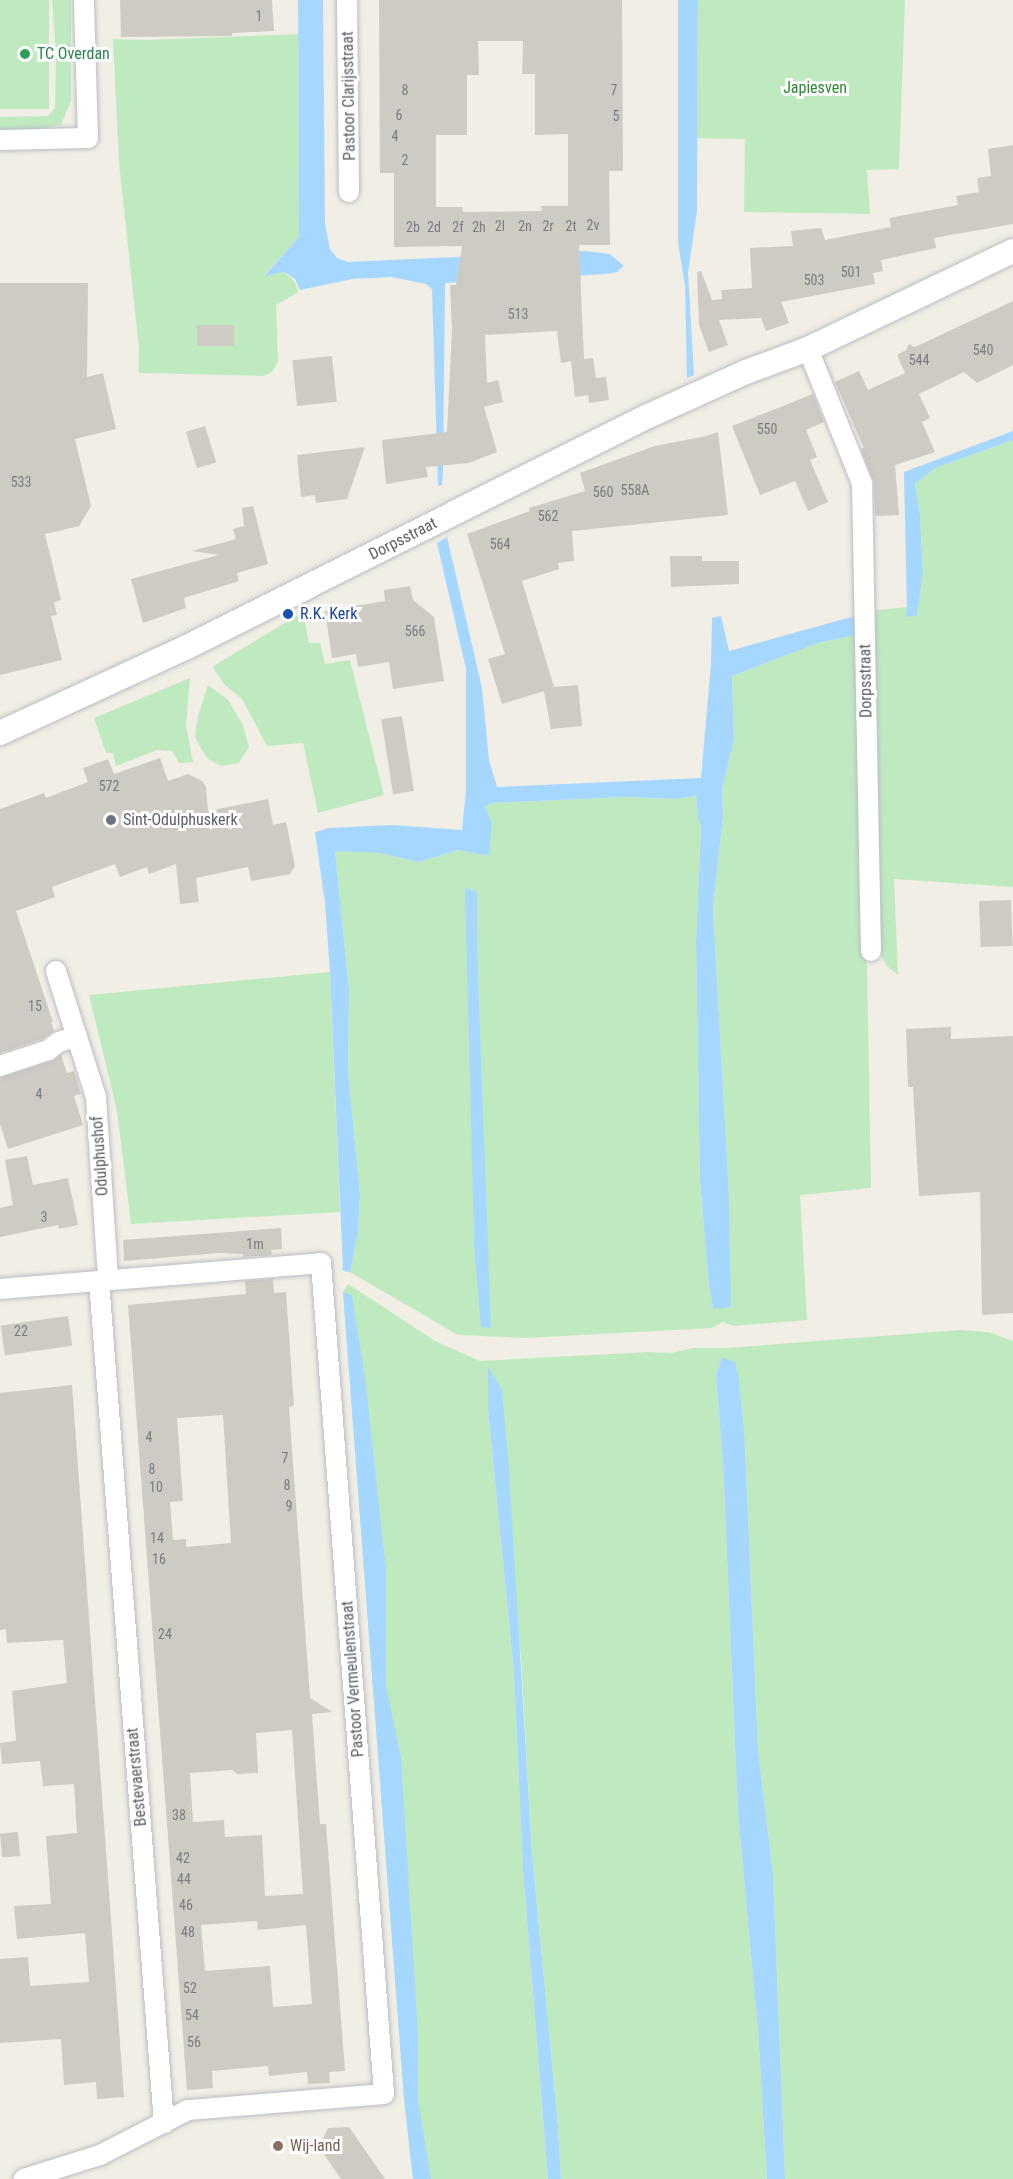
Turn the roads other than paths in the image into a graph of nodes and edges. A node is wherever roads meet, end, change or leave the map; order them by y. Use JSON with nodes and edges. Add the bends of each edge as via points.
{"nodes":[{"id":1,"x":84,"y":0,"type":"edge"},
{"id":2,"x":347,"y":0,"type":"edge"},
{"id":3,"x":0,"y":140,"type":"edge"},
{"id":4,"x":350,"y":192,"type":"dead end"},
{"id":5,"x":1013,"y":251,"type":"edge"},
{"id":6,"x":808,"y":349,"type":"junction"},
{"id":7,"x":0,"y":733,"type":"edge"},
{"id":8,"x":872,"y":951,"type":"dead end"},
{"id":9,"x":56,"y":971,"type":"dead end"},
{"id":10,"x":77,"y":1036,"type":"junction"},
{"id":11,"x":0,"y":1066,"type":"edge"},
{"id":12,"x":104,"y":1280,"type":"junction"},
{"id":13,"x":0,"y":1289,"type":"edge"},
{"id":14,"x":164,"y":2123,"type":"junction"},
{"id":15,"x":24,"y":2179,"type":"edge"}],
"edges":[{"from":1,"to":3,"type":"street","via":[[88,138]]},
{"from":2,"to":4,"type":"street","name":"Pastoor Clarijsstraat"},
{"from":5,"to":6,"type":"street","name":"Dorpsstraat"},
{"from":6,"to":7,"type":"street","name":"Dorpsstraat","via":[[644,418],[187,647]]},
{"from":6,"to":8,"type":"street","name":"Dorpsstraat","via":[[862,483]]},
{"from":9,"to":10,"type":"street","name":"Odulphushof"},
{"from":10,"to":11,"type":"street"},
{"from":10,"to":12,"type":"street","name":"Odulphushof","via":[[96,1097]]},
{"from":12,"to":13,"type":"street"},
{"from":12,"to":14,"type":"street","name":"Bestevaerstraat"},
{"from":12,"to":14,"type":"street","name":"Pastoor Vermeulenstraat","via":[[321,1263],[384,2094],[188,2110]]},
{"from":14,"to":15,"type":"street","via":[[100,2155]]}]}
